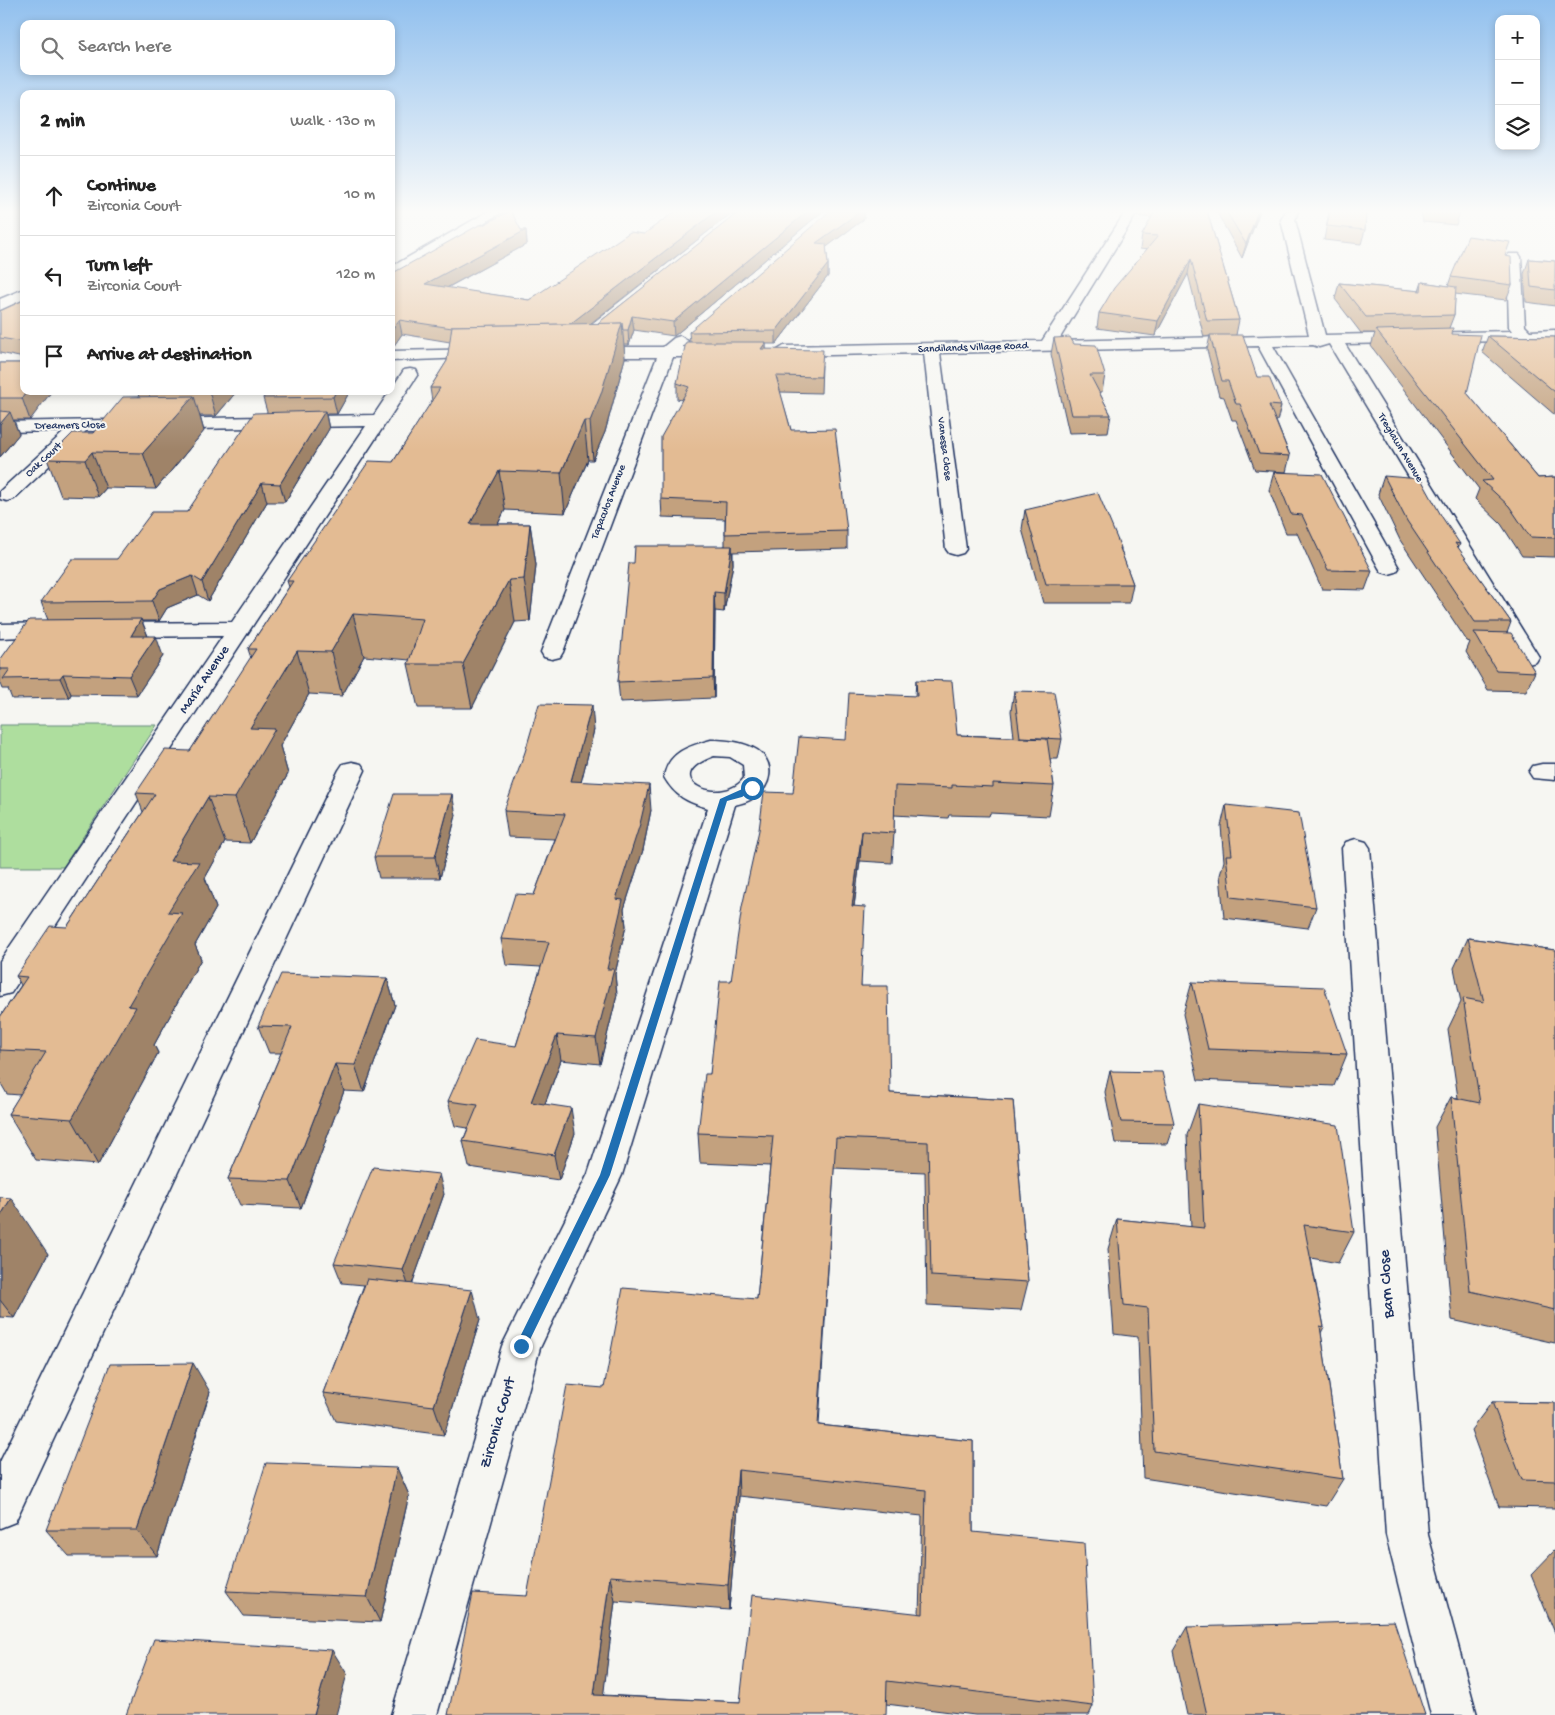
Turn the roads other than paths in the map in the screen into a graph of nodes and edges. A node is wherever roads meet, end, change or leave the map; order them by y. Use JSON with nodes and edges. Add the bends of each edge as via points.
{"nodes":[{"id":1,"x":1082,"y":291,"type":"edge"},
{"id":2,"x":1311,"y":291,"type":"edge"},
{"id":3,"x":1515,"y":291,"type":"edge"},
{"id":4,"x":20,"y":295,"type":"edge"},
{"id":5,"x":0,"y":305,"type":"edge"},
{"id":6,"x":690,"y":333,"type":"edge"},
{"id":7,"x":1526,"y":336,"type":"junction"},
{"id":8,"x":1555,"y":336,"type":"edge"},
{"id":9,"x":1327,"y":341,"type":"junction"},
{"id":10,"x":1264,"y":343,"type":"junction"},
{"id":11,"x":575,"y":346,"type":"edge"},
{"id":12,"x":1047,"y":346,"type":"junction"},
{"id":13,"x":932,"y":350,"type":"junction"},
{"id":14,"x":765,"y":351,"type":"edge"},
{"id":15,"x":667,"y":352,"type":"junction"},
{"id":16,"x":736,"y":352,"type":"edge"},
{"id":17,"x":499,"y":354,"type":"edge"},
{"id":18,"x":395,"y":356,"type":"edge"},
{"id":19,"x":410,"y":374,"type":"dead end"},
{"id":20,"x":379,"y":420,"type":"junction"},
{"id":21,"x":81,"y":426,"type":"junction"},
{"id":22,"x":0,"y":427,"type":"edge"},
{"id":23,"x":7,"y":495,"type":"dead end"},
{"id":24,"x":956,"y":548,"type":"dead end"},
{"id":25,"x":1389,"y":568,"type":"dead end"},
{"id":26,"x":239,"y":629,"type":"junction"},
{"id":27,"x":0,"y":631,"type":"edge"},
{"id":28,"x":552,"y":652,"type":"dead end"},
{"id":29,"x":1528,"y":657,"type":"edge"},
{"id":30,"x":352,"y":770,"type":"dead end"},
{"id":31,"x":724,"y":799,"type":"dead end"},
{"id":32,"x":1356,"y":848,"type":"dead end"},
{"id":33,"x":0,"y":985,"type":"edge"},
{"id":34,"x":0,"y":1507,"type":"edge"},
{"id":35,"x":414,"y":1715,"type":"edge"},
{"id":36,"x":1454,"y":1715,"type":"edge"}],
"edges":[{"from":1,"to":12,"type":"street"},
{"from":2,"to":9,"type":"street","name":"Treglawn Avenue"},
{"from":3,"to":7,"type":"street","via":[[1517,327]]},
{"from":4,"to":5,"type":"street"},
{"from":6,"to":15,"type":"street"},
{"from":7,"to":8,"type":"street","name":"Sandilands Village Road"},
{"from":7,"to":9,"type":"street","name":"Sandilands Village Road"},
{"from":9,"to":10,"type":"street","name":"Sandilands Village Road"},
{"from":9,"to":29,"type":"street","name":"Treglawn Avenue"},
{"from":10,"to":12,"type":"street","name":"Sandilands Village Road"},
{"from":10,"to":25,"type":"street"},
{"from":11,"to":15,"type":"street"},
{"from":12,"to":13,"type":"street","name":"Sandilands Village Road"},
{"from":13,"to":14,"type":"street","name":"Sandilands Village Road"},
{"from":13,"to":24,"type":"street","name":"Vanessa Close"},
{"from":15,"to":16,"type":"street"},
{"from":15,"to":28,"type":"street","name":"Tapaculos Avenue"},
{"from":17,"to":18,"type":"street"},
{"from":19,"to":20,"type":"street","name":"Maria Avenue"},
{"from":20,"to":21,"type":"street","name":"Dreamers Close"},
{"from":20,"to":26,"type":"street","name":"Maria Avenue"},
{"from":21,"to":22,"type":"street","name":"Dreamers Close"},
{"from":21,"to":23,"type":"street","name":"Oak Court"},
{"from":26,"to":27,"type":"street"},
{"from":26,"to":33,"type":"street","name":"Maria Avenue"},
{"from":30,"to":34,"type":"street"},
{"from":31,"to":35,"type":"street","name":"Zirconia Court","via":[[605,1175],[521,1346]]},
{"from":32,"to":36,"type":"street","name":"Barn Close","via":[[1407,1535]]}]}
